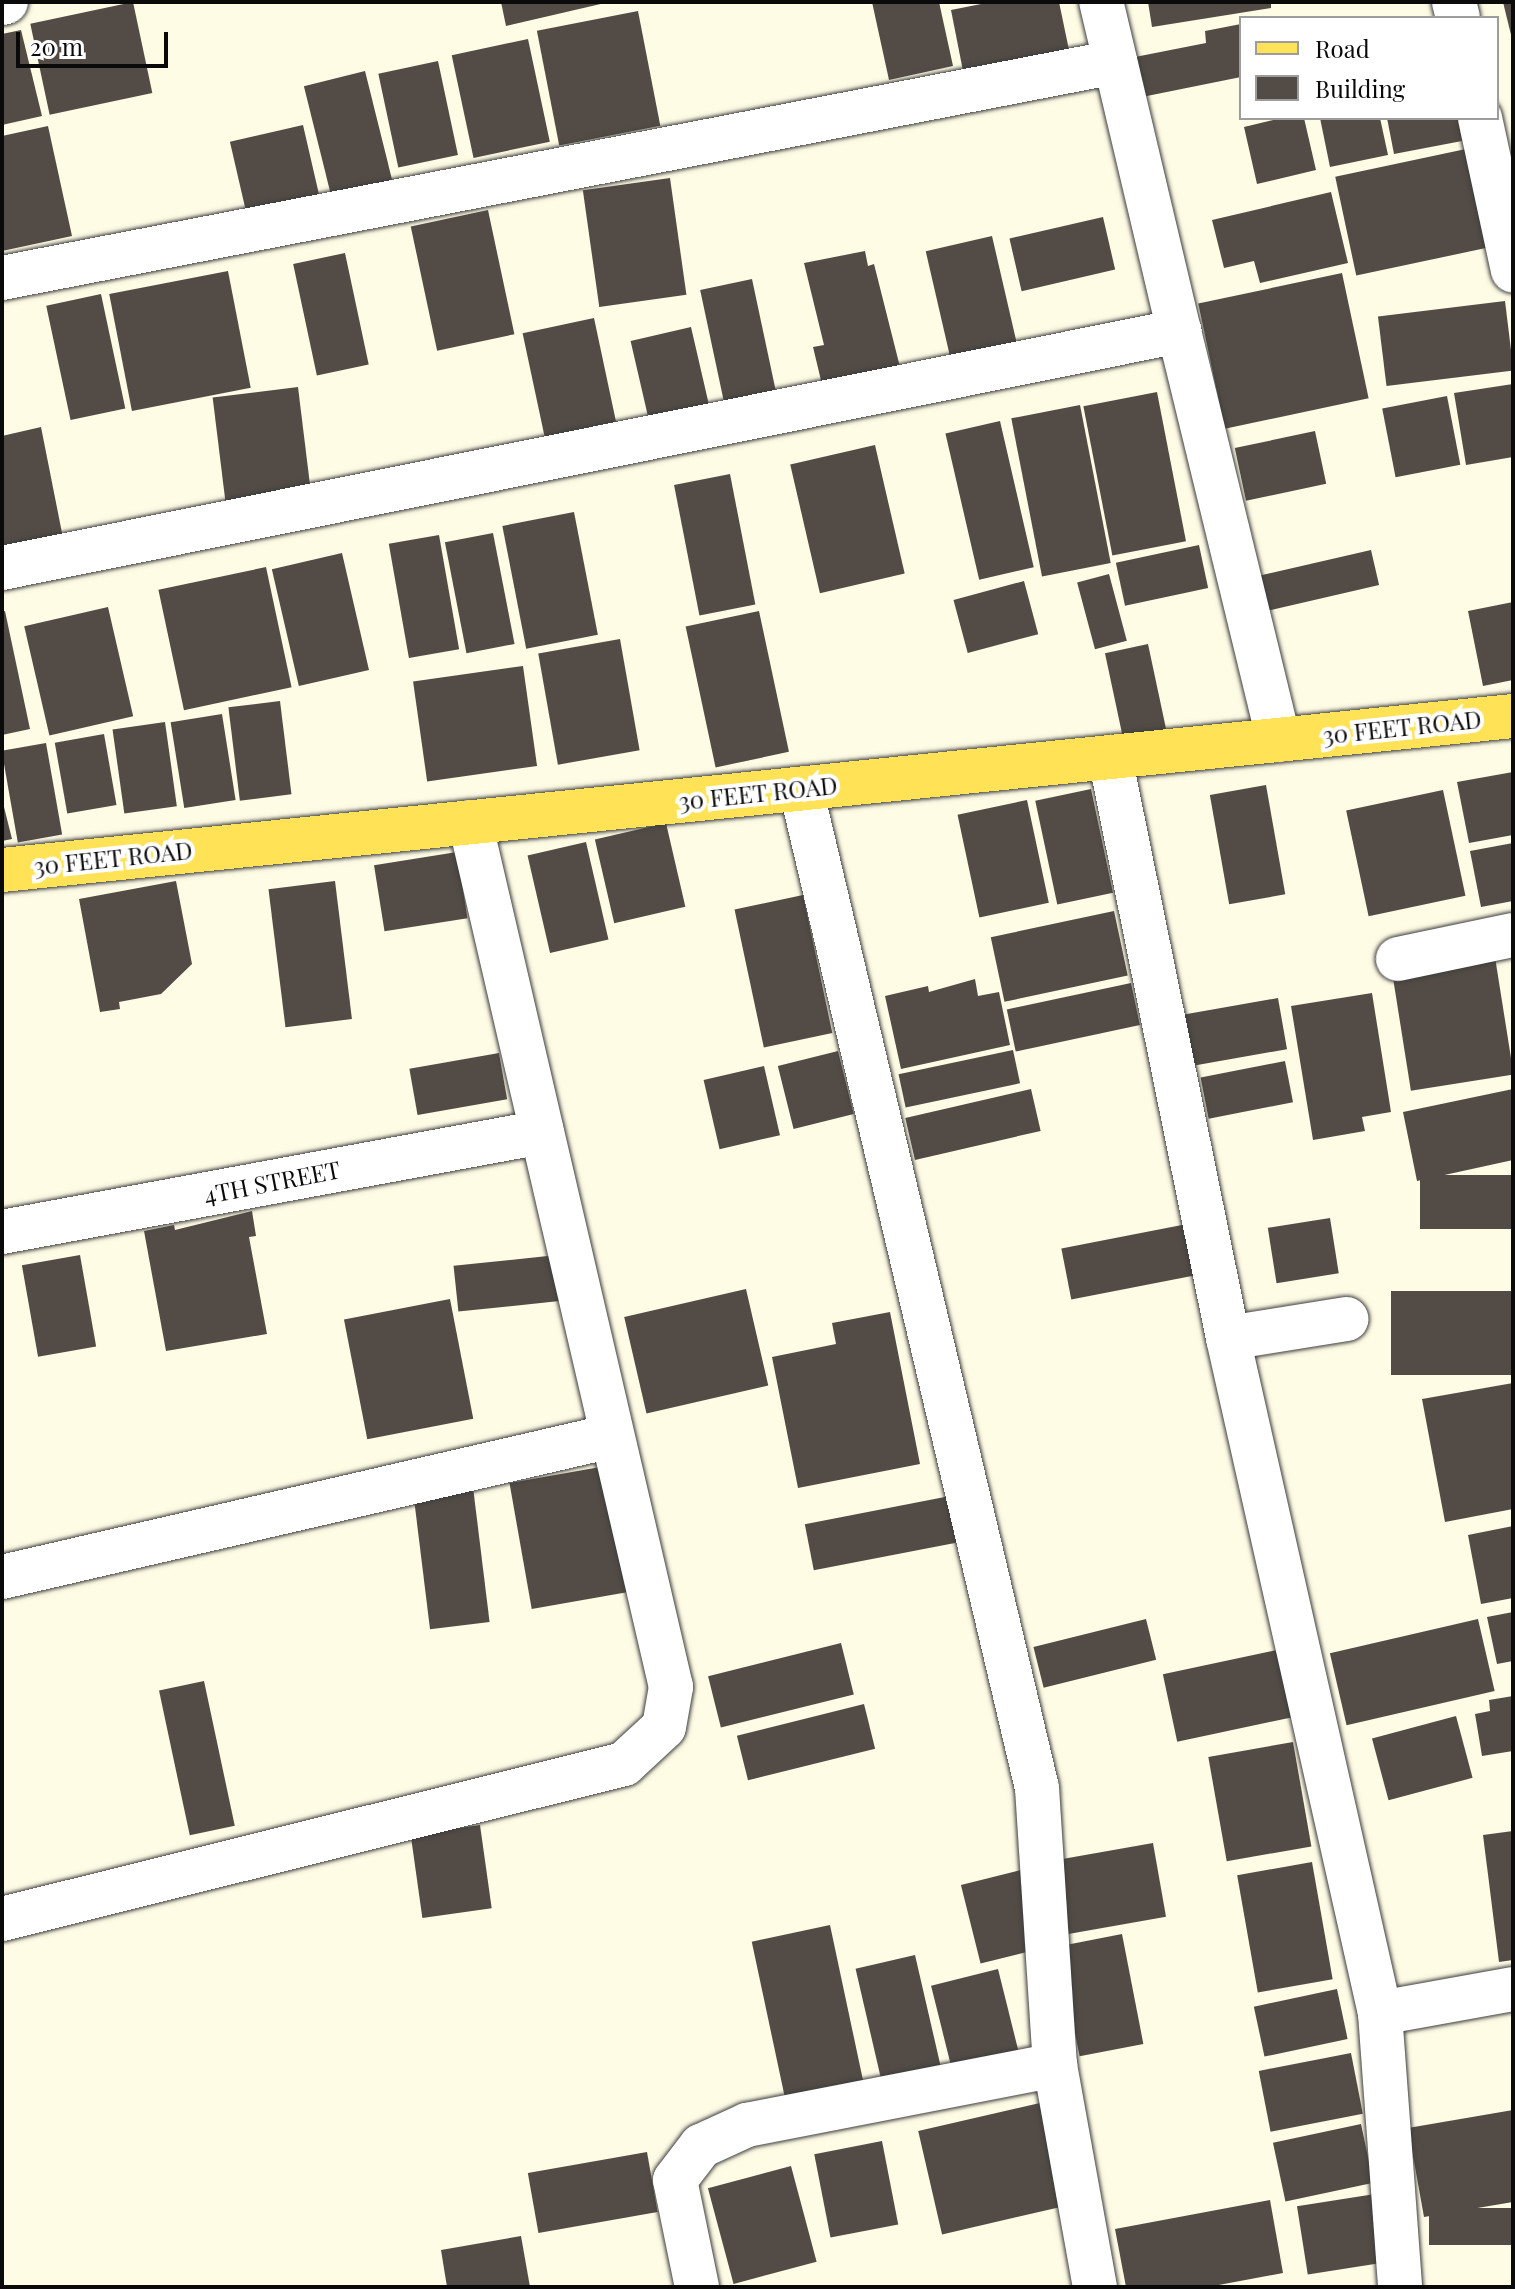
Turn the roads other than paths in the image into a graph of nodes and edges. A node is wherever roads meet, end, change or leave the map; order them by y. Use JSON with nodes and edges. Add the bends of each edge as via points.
{"nodes":[{"id":1,"x":1101,"y":2,"type":"edge"},
{"id":2,"x":1115,"y":62,"type":"junction"},
{"id":3,"x":1480,"y":120,"type":"edge"},
{"id":4,"x":1513,"y":270,"type":"edge"},
{"id":5,"x":2,"y":278,"type":"edge"},
{"id":6,"x":1179,"y":331,"type":"junction"},
{"id":7,"x":2,"y":568,"type":"edge"},
{"id":8,"x":1513,"y":716,"type":"edge"},
{"id":9,"x":1279,"y":740,"type":"junction"},
{"id":10,"x":1110,"y":757,"type":"junction"},
{"id":11,"x":801,"y":789,"type":"junction"},
{"id":12,"x":470,"y":822,"type":"junction"},
{"id":13,"x":2,"y":870,"type":"edge"},
{"id":14,"x":1513,"y":935,"type":"edge"},
{"id":15,"x":1398,"y":959,"type":"dead end"},
{"id":16,"x":542,"y":1132,"type":"junction"},
{"id":17,"x":2,"y":1232,"type":"edge"},
{"id":18,"x":1346,"y":1319,"type":"dead end"},
{"id":19,"x":1228,"y":1338,"type":"junction"},
{"id":20,"x":612,"y":1436,"type":"junction"},
{"id":21,"x":2,"y":1577,"type":"edge"},
{"id":22,"x":2,"y":1919,"type":"edge"},
{"id":23,"x":1513,"y":1989,"type":"edge"},
{"id":24,"x":1380,"y":2013,"type":"junction"},
{"id":25,"x":1055,"y":2065,"type":"junction"},
{"id":26,"x":697,"y":2287,"type":"edge"},
{"id":27,"x":1095,"y":2287,"type":"edge"},
{"id":28,"x":1400,"y":2287,"type":"edge"}],
"edges":[{"from":1,"to":2,"type":"street"},
{"from":2,"to":5,"type":"street"},
{"from":2,"to":6,"type":"street"},
{"from":3,"to":4,"type":"street"},
{"from":6,"to":7,"type":"street"},
{"from":6,"to":9,"type":"street"},
{"from":8,"to":9,"type":"main road","name":"30 FEET ROAD"},
{"from":9,"to":10,"type":"main road","name":"30 FEET ROAD"},
{"from":10,"to":11,"type":"main road","name":"30 FEET ROAD"},
{"from":10,"to":19,"type":"street"},
{"from":11,"to":12,"type":"main road","name":"30 FEET ROAD"},
{"from":11,"to":25,"type":"street","via":[[1037,1788]]},
{"from":12,"to":13,"type":"main road","name":"30 FEET ROAD"},
{"from":12,"to":16,"type":"street"},
{"from":14,"to":15,"type":"street"},
{"from":16,"to":17,"type":"street","name":"4TH STREET"},
{"from":16,"to":20,"type":"street"},
{"from":18,"to":19,"type":"street"},
{"from":19,"to":24,"type":"street"},
{"from":20,"to":21,"type":"street"},
{"from":20,"to":22,"type":"street","via":[[671,1687],[664,1727],[624,1764]]},
{"from":23,"to":24,"type":"street"},
{"from":24,"to":28,"type":"street"},
{"from":25,"to":26,"type":"street","via":[[747,2125],[701,2146],[675,2180]]},
{"from":25,"to":27,"type":"street"}]}
